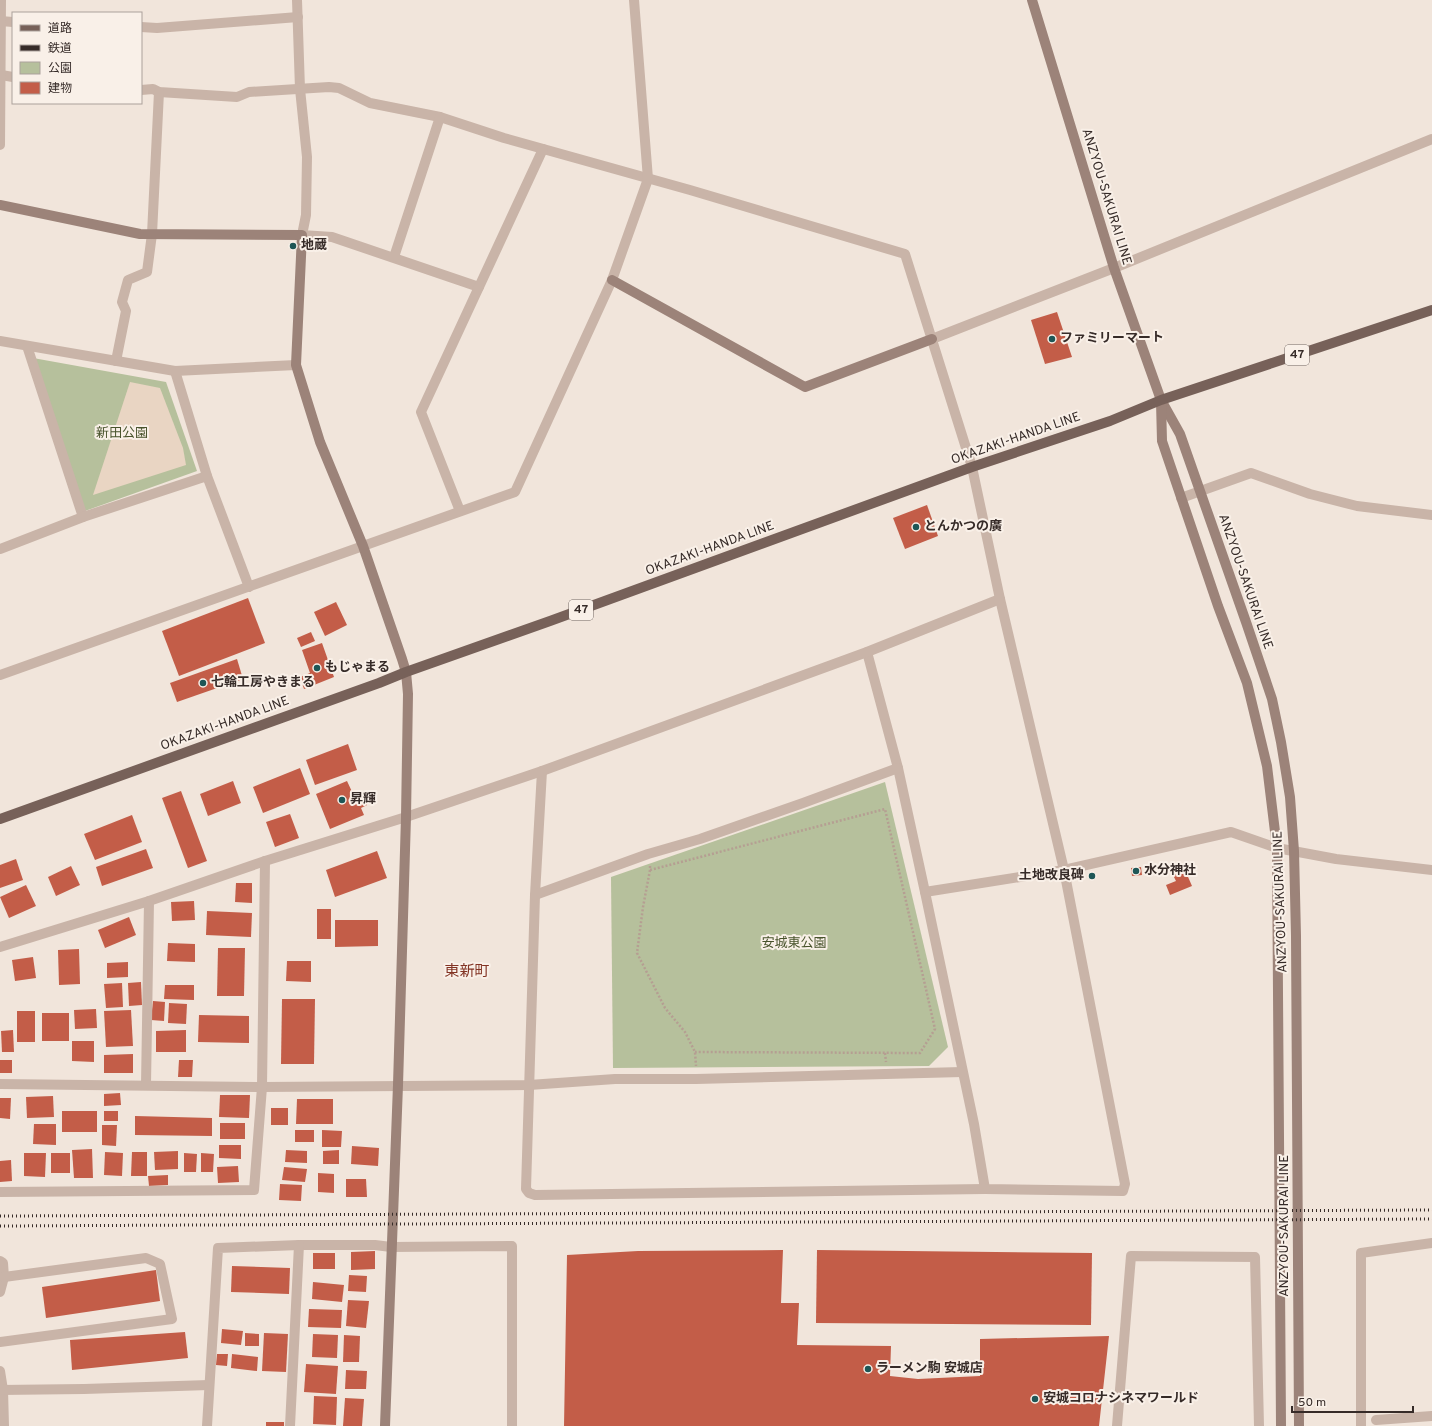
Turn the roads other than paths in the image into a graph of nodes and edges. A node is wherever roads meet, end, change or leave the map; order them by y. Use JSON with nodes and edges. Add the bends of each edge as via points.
{"nodes":[{"id":1,"x":1,"y":0,"type":"edge"},
{"id":2,"x":297,"y":0,"type":"edge"},
{"id":3,"x":634,"y":0,"type":"edge"},
{"id":4,"x":1032,"y":0,"type":"edge"},
{"id":5,"x":298,"y":17,"type":"junction"},
{"id":6,"x":1,"y":21,"type":"edge"},
{"id":7,"x":12,"y":22,"type":"edge"},
{"id":8,"x":142,"y":27,"type":"edge"},
{"id":9,"x":1,"y":74,"type":"junction"},
{"id":10,"x":12,"y":77,"type":"edge"},
{"id":11,"x":142,"y":90,"type":"edge"},
{"id":12,"x":300,"y":90,"type":"junction"},
{"id":13,"x":159,"y":92,"type":"junction"},
{"id":14,"x":440,"y":117,"type":"junction"},
{"id":15,"x":1432,"y":139,"type":"edge"},
{"id":16,"x":0,"y":145,"type":"edge"},
{"id":17,"x":543,"y":149,"type":"junction"},
{"id":18,"x":648,"y":179,"type":"junction"},
{"id":19,"x":0,"y":205,"type":"edge"},
{"id":20,"x":152,"y":234,"type":"junction"},
{"id":21,"x":302,"y":235,"type":"junction"},
{"id":22,"x":394,"y":257,"type":"junction"},
{"id":23,"x":1114,"y":268,"type":"junction"},
{"id":24,"x":612,"y":280,"type":"junction"},
{"id":25,"x":479,"y":287,"type":"junction"},
{"id":26,"x":1432,"y":310,"type":"edge"},
{"id":27,"x":932,"y":339,"type":"junction"},
{"id":28,"x":0,"y":341,"type":"edge"},
{"id":29,"x":27,"y":346,"type":"junction"},
{"id":30,"x":116,"y":361,"type":"junction"},
{"id":31,"x":296,"y":365,"type":"junction"},
{"id":32,"x":175,"y":371,"type":"junction"},
{"id":33,"x":1161,"y":400,"type":"junction"},
{"id":34,"x":972,"y":467,"type":"junction"},
{"id":35,"x":207,"y":476,"type":"junction"},
{"id":36,"x":1199,"y":491,"type":"junction"},
{"id":37,"x":1181,"y":498,"type":"junction"},
{"id":38,"x":460,"y":511,"type":"junction"},
{"id":39,"x":1432,"y":515,"type":"edge"},
{"id":40,"x":82,"y":517,"type":"junction"},
{"id":41,"x":363,"y":546,"type":"junction"},
{"id":42,"x":0,"y":549,"type":"edge"},
{"id":43,"x":249,"y":587,"type":"junction"},
{"id":44,"x":1000,"y":599,"type":"junction"},
{"id":45,"x":867,"y":652,"type":"junction"},
{"id":46,"x":1,"y":671,"type":"edge"},
{"id":47,"x":406,"y":672,"type":"junction"},
{"id":48,"x":898,"y":768,"type":"junction"},
{"id":49,"x":542,"y":771,"type":"junction"},
{"id":50,"x":406,"y":817,"type":"junction"},
{"id":51,"x":0,"y":819,"type":"edge"},
{"id":52,"x":1277,"y":848,"type":"junction"},
{"id":53,"x":1294,"y":851,"type":"junction"},
{"id":54,"x":265,"y":861,"type":"junction"},
{"id":55,"x":1064,"y":870,"type":"junction"},
{"id":56,"x":1432,"y":870,"type":"edge"},
{"id":57,"x":925,"y":892,"type":"junction"},
{"id":58,"x":535,"y":896,"type":"junction"},
{"id":59,"x":149,"y":901,"type":"junction"},
{"id":60,"x":0,"y":947,"type":"edge"},
{"id":61,"x":962,"y":1072,"type":"junction"},
{"id":62,"x":0,"y":1084,"type":"edge"},
{"id":63,"x":529,"y":1084,"type":"junction"},
{"id":64,"x":398,"y":1085,"type":"junction"},
{"id":65,"x":146,"y":1086,"type":"junction"},
{"id":66,"x":262,"y":1087,"type":"junction"},
{"id":67,"x":985,"y":1189,"type":"junction"},
{"id":68,"x":0,"y":1192,"type":"edge"},
{"id":69,"x":1432,"y":1243,"type":"edge"},
{"id":70,"x":299,"y":1245,"type":"junction"},
{"id":71,"x":391,"y":1248,"type":"junction"},
{"id":72,"x":0,"y":1260,"type":"edge"},
{"id":73,"x":4,"y":1277,"type":"junction"},
{"id":74,"x":0,"y":1292,"type":"edge"},
{"id":75,"x":0,"y":1342,"type":"edge"},
{"id":76,"x":0,"y":1371,"type":"edge"},
{"id":77,"x":209,"y":1385,"type":"junction"},
{"id":78,"x":1,"y":1390,"type":"edge"},
{"id":79,"x":1432,"y":1416,"type":"edge"},
{"id":80,"x":1376,"y":1420,"type":"dead end"},
{"id":81,"x":4,"y":1426,"type":"edge"},
{"id":82,"x":207,"y":1426,"type":"edge"},
{"id":83,"x":290,"y":1426,"type":"edge"},
{"id":84,"x":385,"y":1426,"type":"edge"},
{"id":85,"x":512,"y":1426,"type":"edge"},
{"id":86,"x":1118,"y":1426,"type":"edge"},
{"id":87,"x":1259,"y":1426,"type":"edge"},
{"id":88,"x":1281,"y":1426,"type":"edge"},
{"id":89,"x":1299,"y":1426,"type":"edge"},
{"id":90,"x":1361,"y":1426,"type":"edge"}],
"edges":[{"from":1,"to":6,"type":"street"},
{"from":2,"to":5,"type":"street"},
{"from":3,"to":18,"type":"street"},
{"from":4,"to":23,"type":"main road","name":"ANZYOU-SAKURAI LINE"},
{"from":5,"to":8,"type":"street"},
{"from":5,"to":12,"type":"street"},
{"from":6,"to":7,"type":"street"},
{"from":6,"to":9,"type":"street"},
{"from":9,"to":10,"type":"street"},
{"from":9,"to":16,"type":"street"},
{"from":11,"to":13,"type":"street","via":[[153,89]]},
{"from":12,"to":13,"type":"street","via":[[249,92],[237,97]]},
{"from":12,"to":14,"type":"street","via":[[339,88],[370,103]]},
{"from":12,"to":21,"type":"street","via":[[307,156],[306,215]]},
{"from":13,"to":20,"type":"street"},
{"from":14,"to":17,"type":"street"},
{"from":14,"to":22,"type":"street"},
{"from":15,"to":23,"type":"street"},
{"from":17,"to":18,"type":"street"},
{"from":17,"to":25,"type":"street"},
{"from":18,"to":24,"type":"street"},
{"from":18,"to":27,"type":"street","via":[[905,254]]},
{"from":19,"to":20,"type":"main road","via":[[140,234]]},
{"from":20,"to":21,"type":"main road"},
{"from":20,"to":30,"type":"street","via":[[147,272],[128,280],[122,302],[126,311]]},
{"from":21,"to":22,"type":"street","via":[[332,236]]},
{"from":21,"to":31,"type":"main road"},
{"from":22,"to":25,"type":"street"},
{"from":23,"to":27,"type":"street"},
{"from":23,"to":33,"type":"main road","name":"ANZYOU-SAKURAI LINE"},
{"from":24,"to":27,"type":"main road","via":[[805,387]]},
{"from":24,"to":38,"type":"street","via":[[515,492]]},
{"from":25,"to":38,"type":"street","via":[[421,412]]},
{"from":26,"to":33,"type":"main road","name":"OKAZAKI-HANDA LINE","number":"47"},
{"from":27,"to":34,"type":"street"},
{"from":28,"to":29,"type":"street"},
{"from":29,"to":30,"type":"street"},
{"from":29,"to":40,"type":"street"},
{"from":30,"to":32,"type":"street"},
{"from":31,"to":32,"type":"street"},
{"from":31,"to":41,"type":"main road","via":[[320,442]]},
{"from":32,"to":35,"type":"street"},
{"from":33,"to":34,"type":"main road","name":"OKAZAKI-HANDA LINE","number":"47","via":[[1110,422]]},
{"from":33,"to":36,"type":"main road","name":"ANZYOU-SAKURAI LINE","via":[[1180,434]]},
{"from":33,"to":37,"type":"main road","name":"ANZYOU-SAKURAI LINE","via":[[1162,440]]},
{"from":34,"to":44,"type":"street"},
{"from":34,"to":47,"type":"main road","name":"OKAZAKI-HANDA LINE","number":"47"},
{"from":35,"to":40,"type":"street"},
{"from":35,"to":43,"type":"street"},
{"from":36,"to":37,"type":"street"},
{"from":36,"to":39,"type":"street","via":[[1251,473],[1310,494],[1357,506]]},
{"from":36,"to":53,"type":"main road","name":"ANZYOU-SAKURAI LINE","via":[[1272,699],[1290,797]]},
{"from":37,"to":52,"type":"main road","name":"ANZYOU-SAKURAI LINE","via":[[1247,683],[1267,766]]},
{"from":38,"to":41,"type":"street"},
{"from":40,"to":42,"type":"street"},
{"from":41,"to":43,"type":"street"},
{"from":41,"to":47,"type":"main road"},
{"from":43,"to":46,"type":"street"},
{"from":44,"to":45,"type":"street"},
{"from":44,"to":55,"type":"street"},
{"from":45,"to":48,"type":"street"},
{"from":45,"to":49,"type":"street"},
{"from":47,"to":50,"type":"main road"},
{"from":47,"to":51,"type":"main road","name":"OKAZAKI-HANDA LINE","number":"47","via":[[379,684]]},
{"from":48,"to":57,"type":"street"},
{"from":48,"to":58,"type":"street","via":[[700,840],[648,854]]},
{"from":49,"to":50,"type":"street"},
{"from":49,"to":58,"type":"street"},
{"from":50,"to":54,"type":"street"},
{"from":50,"to":64,"type":"main road"},
{"from":52,"to":53,"type":"street"},
{"from":52,"to":55,"type":"street","via":[[1231,832]]},
{"from":52,"to":88,"type":"main road","name":"ANZYOU-SAKURAI LINE"},
{"from":53,"to":56,"type":"street","via":[[1336,859]]},
{"from":53,"to":89,"type":"main road","name":"ANZYOU-SAKURAI LINE"},
{"from":54,"to":59,"type":"street"},
{"from":54,"to":66,"type":"street"},
{"from":55,"to":57,"type":"street"},
{"from":55,"to":67,"type":"street","via":[[1125,1184],[1123,1191]]},
{"from":57,"to":61,"type":"street"},
{"from":58,"to":63,"type":"street"},
{"from":59,"to":60,"type":"street"},
{"from":59,"to":65,"type":"street"},
{"from":61,"to":63,"type":"street","via":[[615,1079]]},
{"from":61,"to":67,"type":"street"},
{"from":62,"to":65,"type":"street"},
{"from":63,"to":64,"type":"street"},
{"from":63,"to":67,"type":"street","via":[[526,1189],[535,1195]]},
{"from":64,"to":66,"type":"street"},
{"from":64,"to":71,"type":"main road"},
{"from":65,"to":66,"type":"street"},
{"from":66,"to":68,"type":"street","via":[[254,1190]]},
{"from":69,"to":90,"type":"street","via":[[1361,1253]]},
{"from":70,"to":71,"type":"street","via":[[375,1245]]},
{"from":70,"to":77,"type":"street","via":[[218,1248]]},
{"from":70,"to":83,"type":"street"},
{"from":71,"to":84,"type":"main road"},
{"from":71,"to":85,"type":"street","via":[[512,1246]]},
{"from":72,"to":73,"type":"street"},
{"from":73,"to":74,"type":"street"},
{"from":73,"to":75,"type":"street","via":[[146,1258],[160,1264],[172,1319]]},
{"from":76,"to":78,"type":"street"},
{"from":77,"to":78,"type":"street"},
{"from":77,"to":82,"type":"street"},
{"from":78,"to":81,"type":"street"},
{"from":79,"to":80,"type":"street"},
{"from":86,"to":87,"type":"street","via":[[1131,1256],[1255,1257]]}]}
